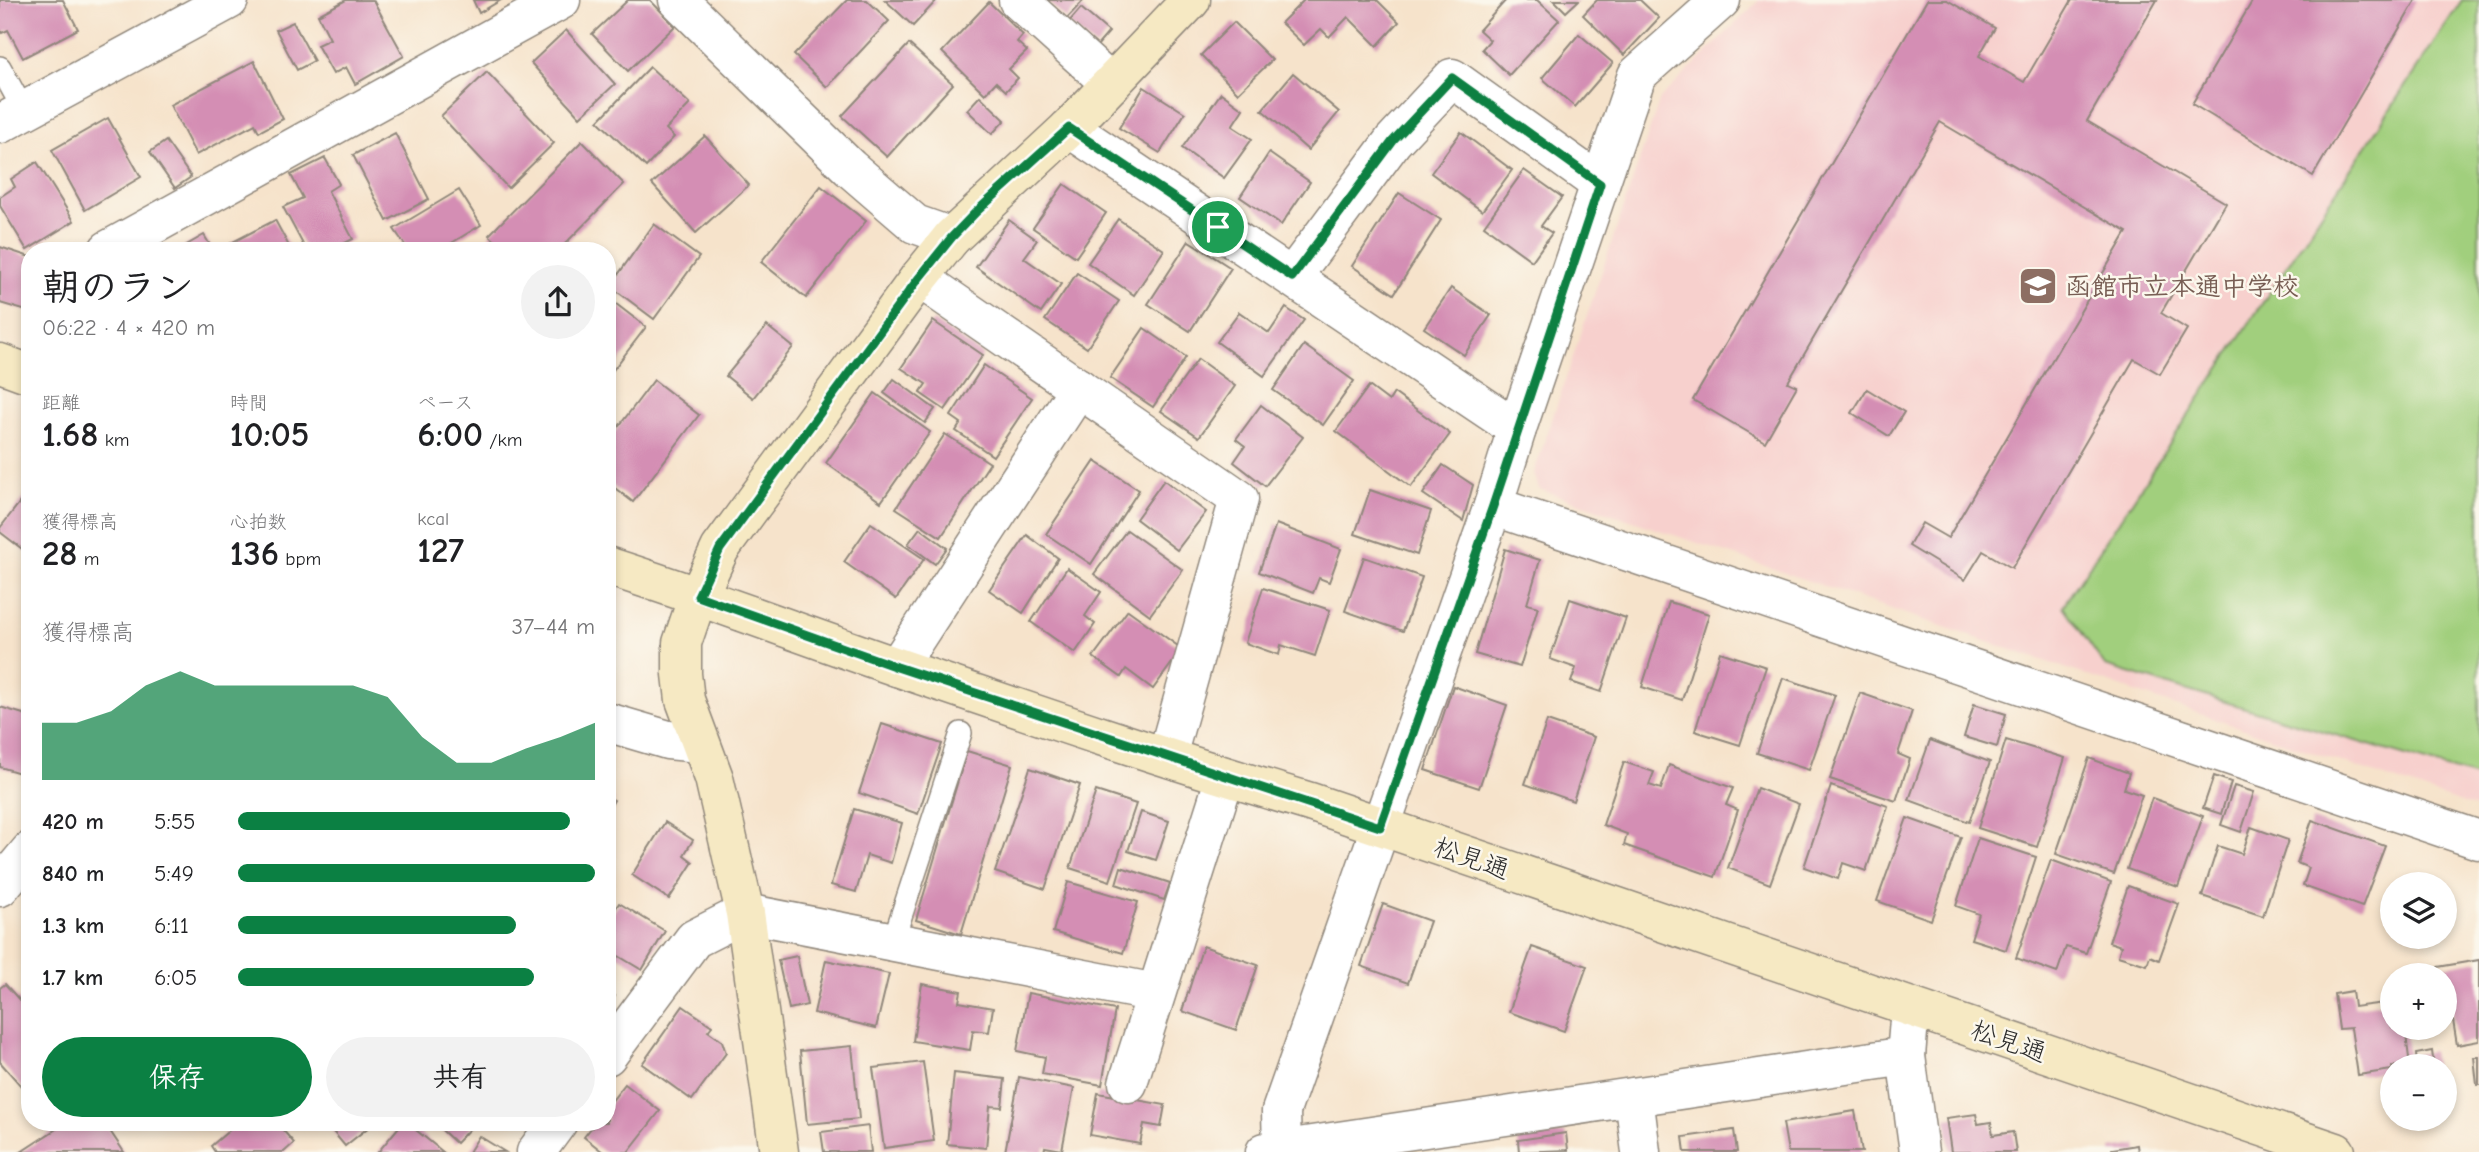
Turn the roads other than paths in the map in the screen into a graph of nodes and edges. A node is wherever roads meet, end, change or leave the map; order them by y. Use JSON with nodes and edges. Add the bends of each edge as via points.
{"nodes":[{"id":1,"x":561,"y":0,"type":"edge"},
{"id":2,"x":678,"y":0,"type":"edge"},
{"id":3,"x":1018,"y":0,"type":"edge"},
{"id":4,"x":1191,"y":0,"type":"edge"},
{"id":5,"x":214,"y":4,"type":"edge"},
{"id":6,"x":1708,"y":4,"type":"edge"},
{"id":7,"x":0,"y":67,"type":"edge"},
{"id":8,"x":1111,"y":84,"type":"junction"},
{"id":9,"x":12,"y":118,"type":"edge"},
{"id":10,"x":1069,"y":128,"type":"junction"},
{"id":11,"x":1600,"y":184,"type":"junction"},
{"id":12,"x":952,"y":237,"type":"junction"},
{"id":13,"x":122,"y":242,"type":"edge"},
{"id":14,"x":1292,"y":277,"type":"junction"},
{"id":15,"x":919,"y":278,"type":"junction"},
{"id":16,"x":0,"y":363,"type":"edge"},
{"id":17,"x":21,"y":371,"type":"edge"},
{"id":18,"x":1079,"y":388,"type":"junction"},
{"id":19,"x":1517,"y":429,"type":"junction"},
{"id":20,"x":1493,"y":506,"type":"junction"},
{"id":21,"x":616,"y":569,"type":"edge"},
{"id":22,"x":698,"y":596,"type":"junction"},
{"id":23,"x":897,"y":667,"type":"junction"},
{"id":24,"x":616,"y":725,"type":"edge"},
{"id":25,"x":961,"y":733,"type":"dead end"},
{"id":26,"x":700,"y":743,"type":"junction"},
{"id":27,"x":1167,"y":756,"type":"junction"},
{"id":28,"x":1226,"y":777,"type":"junction"},
{"id":29,"x":1380,"y":827,"type":"junction"},
{"id":30,"x":2479,"y":839,"type":"edge"},
{"id":31,"x":21,"y":862,"type":"edge"},
{"id":32,"x":0,"y":887,"type":"edge"},
{"id":33,"x":745,"y":913,"type":"junction"},
{"id":34,"x":893,"y":941,"type":"junction"},
{"id":35,"x":1156,"y":993,"type":"junction"},
{"id":36,"x":1910,"y":1008,"type":"junction"},
{"id":37,"x":616,"y":1044,"type":"edge"},
{"id":38,"x":1906,"y":1056,"type":"junction"},
{"id":39,"x":1128,"y":1083,"type":"dead end"},
{"id":40,"x":1634,"y":1097,"type":"junction"},
{"id":41,"x":551,"y":1131,"type":"edge"},
{"id":42,"x":1380,"y":1144,"type":"edge"},
{"id":43,"x":1274,"y":1151,"type":"edge"},
{"id":44,"x":536,"y":1152,"type":"edge"},
{"id":45,"x":779,"y":1152,"type":"edge"},
{"id":46,"x":1641,"y":1152,"type":"edge"},
{"id":47,"x":1919,"y":1152,"type":"edge"},
{"id":48,"x":2336,"y":1152,"type":"edge"}],
"edges":[{"from":1,"to":13,"type":"street"},
{"from":2,"to":12,"type":"street","via":[[850,168],[915,224]]},
{"from":3,"to":8,"type":"street"},
{"from":4,"to":8,"type":"street"},
{"from":5,"to":9,"type":"street"},
{"from":6,"to":11,"type":"street","via":[[1637,75]]},
{"from":7,"to":9,"type":"lane"},
{"from":8,"to":10,"type":"street"},
{"from":10,"to":12,"type":"street"},
{"from":10,"to":14,"type":"street"},
{"from":11,"to":14,"type":"street","via":[[1452,78],[1393,141]]},
{"from":11,"to":19,"type":"street"},
{"from":12,"to":15,"type":"street"},
{"from":14,"to":19,"type":"street"},
{"from":15,"to":18,"type":"street"},
{"from":15,"to":22,"type":"street","via":[[720,549]]},
{"from":16,"to":17,"type":"street"},
{"from":18,"to":23,"type":"street"},
{"from":18,"to":27,"type":"street","via":[[1239,499]]},
{"from":19,"to":20,"type":"street"},
{"from":20,"to":29,"type":"street"},
{"from":20,"to":30,"type":"street"},
{"from":21,"to":22,"type":"street","name":"松見通"},
{"from":22,"to":23,"type":"street","name":"松見通"},
{"from":22,"to":26,"type":"street","via":[[682,643],[685,701]]},
{"from":23,"to":27,"type":"street","name":"松見通"},
{"from":24,"to":26,"type":"street","via":[[668,740]]},
{"from":25,"to":34,"type":"lane"},
{"from":26,"to":33,"type":"street","via":[[714,778]]},
{"from":27,"to":28,"type":"street","name":"松見通"},
{"from":28,"to":29,"type":"street","name":"松見通"},
{"from":28,"to":35,"type":"street"},
{"from":29,"to":36,"type":"street","name":"松見通"},
{"from":29,"to":43,"type":"street","via":[[1281,1111]]},
{"from":31,"to":32,"type":"street"},
{"from":33,"to":34,"type":"street"},
{"from":33,"to":37,"type":"street","via":[[694,939]]},
{"from":33,"to":45,"type":"street"},
{"from":34,"to":35,"type":"street"},
{"from":35,"to":39,"type":"street"},
{"from":36,"to":38,"type":"street"},
{"from":36,"to":48,"type":"street","name":"松見通"},
{"from":38,"to":40,"type":"street"},
{"from":38,"to":47,"type":"street"},
{"from":40,"to":42,"type":"street"},
{"from":40,"to":46,"type":"street"},
{"from":41,"to":44,"type":"street"},
{"from":42,"to":43,"type":"street"}]}
